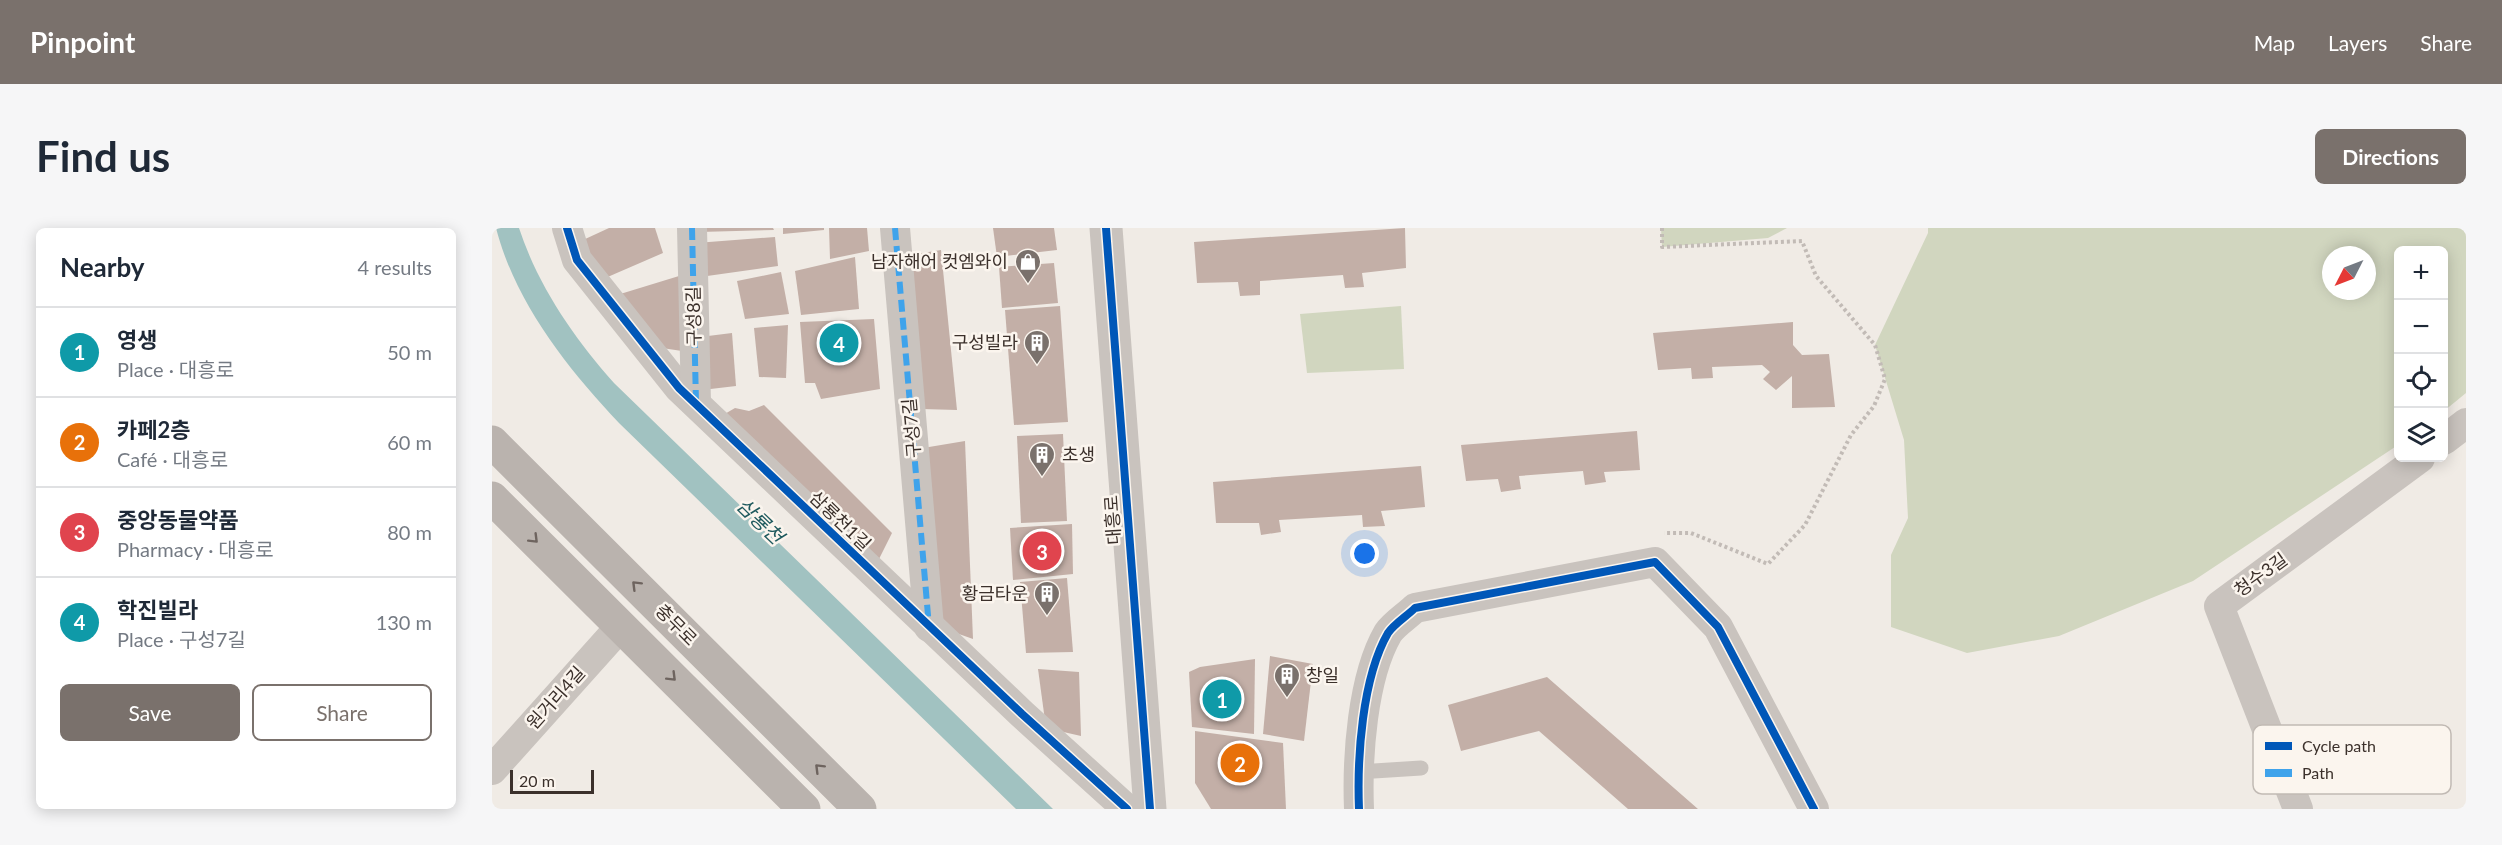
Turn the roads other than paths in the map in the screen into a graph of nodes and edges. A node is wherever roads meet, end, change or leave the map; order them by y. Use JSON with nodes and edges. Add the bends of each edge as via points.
{"nodes":[{"id":1,"x":567,"y":228,"type":"edge"},
{"id":2,"x":692,"y":228,"type":"edge"},
{"id":3,"x":895,"y":228,"type":"edge"},
{"id":4,"x":1106,"y":228,"type":"edge"},
{"id":5,"x":696,"y":403,"type":"junction"},
{"id":6,"x":2466,"y":423,"type":"edge"},
{"id":7,"x":2448,"y":437,"type":"edge"},
{"id":8,"x":492,"y":442,"type":"edge"},
{"id":9,"x":2415,"y":462,"type":"edge"},
{"id":10,"x":492,"y":498,"type":"edge"},
{"id":11,"x":621,"y":626,"type":"junction"},
{"id":12,"x":929,"y":627,"type":"junction"},
{"id":13,"x":2265,"y":725,"type":"edge"},
{"id":14,"x":1421,"y":768,"type":"dead end"},
{"id":15,"x":492,"y":770,"type":"edge"},
{"id":16,"x":1358,"y":772,"type":"junction"},
{"id":17,"x":2292,"y":794,"type":"edge"},
{"id":18,"x":804,"y":809,"type":"edge"},
{"id":19,"x":860,"y":809,"type":"edge"},
{"id":20,"x":1127,"y":809,"type":"edge"},
{"id":21,"x":1150,"y":809,"type":"edge"},
{"id":22,"x":1359,"y":809,"type":"edge"},
{"id":23,"x":1814,"y":809,"type":"edge"},
{"id":24,"x":2298,"y":809,"type":"edge"}],
"edges":[{"from":1,"to":5,"type":"street","name":"삼룡천1길","via":[[576,260],[679,388]]},
{"from":2,"to":5,"type":"street","name":"구성8길"},
{"from":3,"to":12,"type":"street","name":"구성7길"},
{"from":4,"to":21,"type":"street","name":"대흥로"},
{"from":5,"to":12,"type":"street","name":"삼룡천1길"},
{"from":6,"to":7,"type":"street"},
{"from":19,"to":8,"type":"main road","name":"충무로","one_way":true},
{"from":9,"to":13,"type":"street","name":"청수3길","via":[[2219,606]]},
{"from":10,"to":11,"type":"main road","one_way":true},
{"from":11,"to":15,"type":"street","name":"원거리4길"},
{"from":11,"to":18,"type":"main road","one_way":true},
{"from":12,"to":20,"type":"street","name":"삼룡천1길"},
{"from":14,"to":16,"type":"lane"},
{"from":16,"to":22,"type":"street"},
{"from":16,"to":23,"type":"street","via":[[1370,681],[1389,632],[1415,608],[1655,562],[1718,627]]},
{"from":17,"to":24,"type":"street","name":"청수3길"}]}
